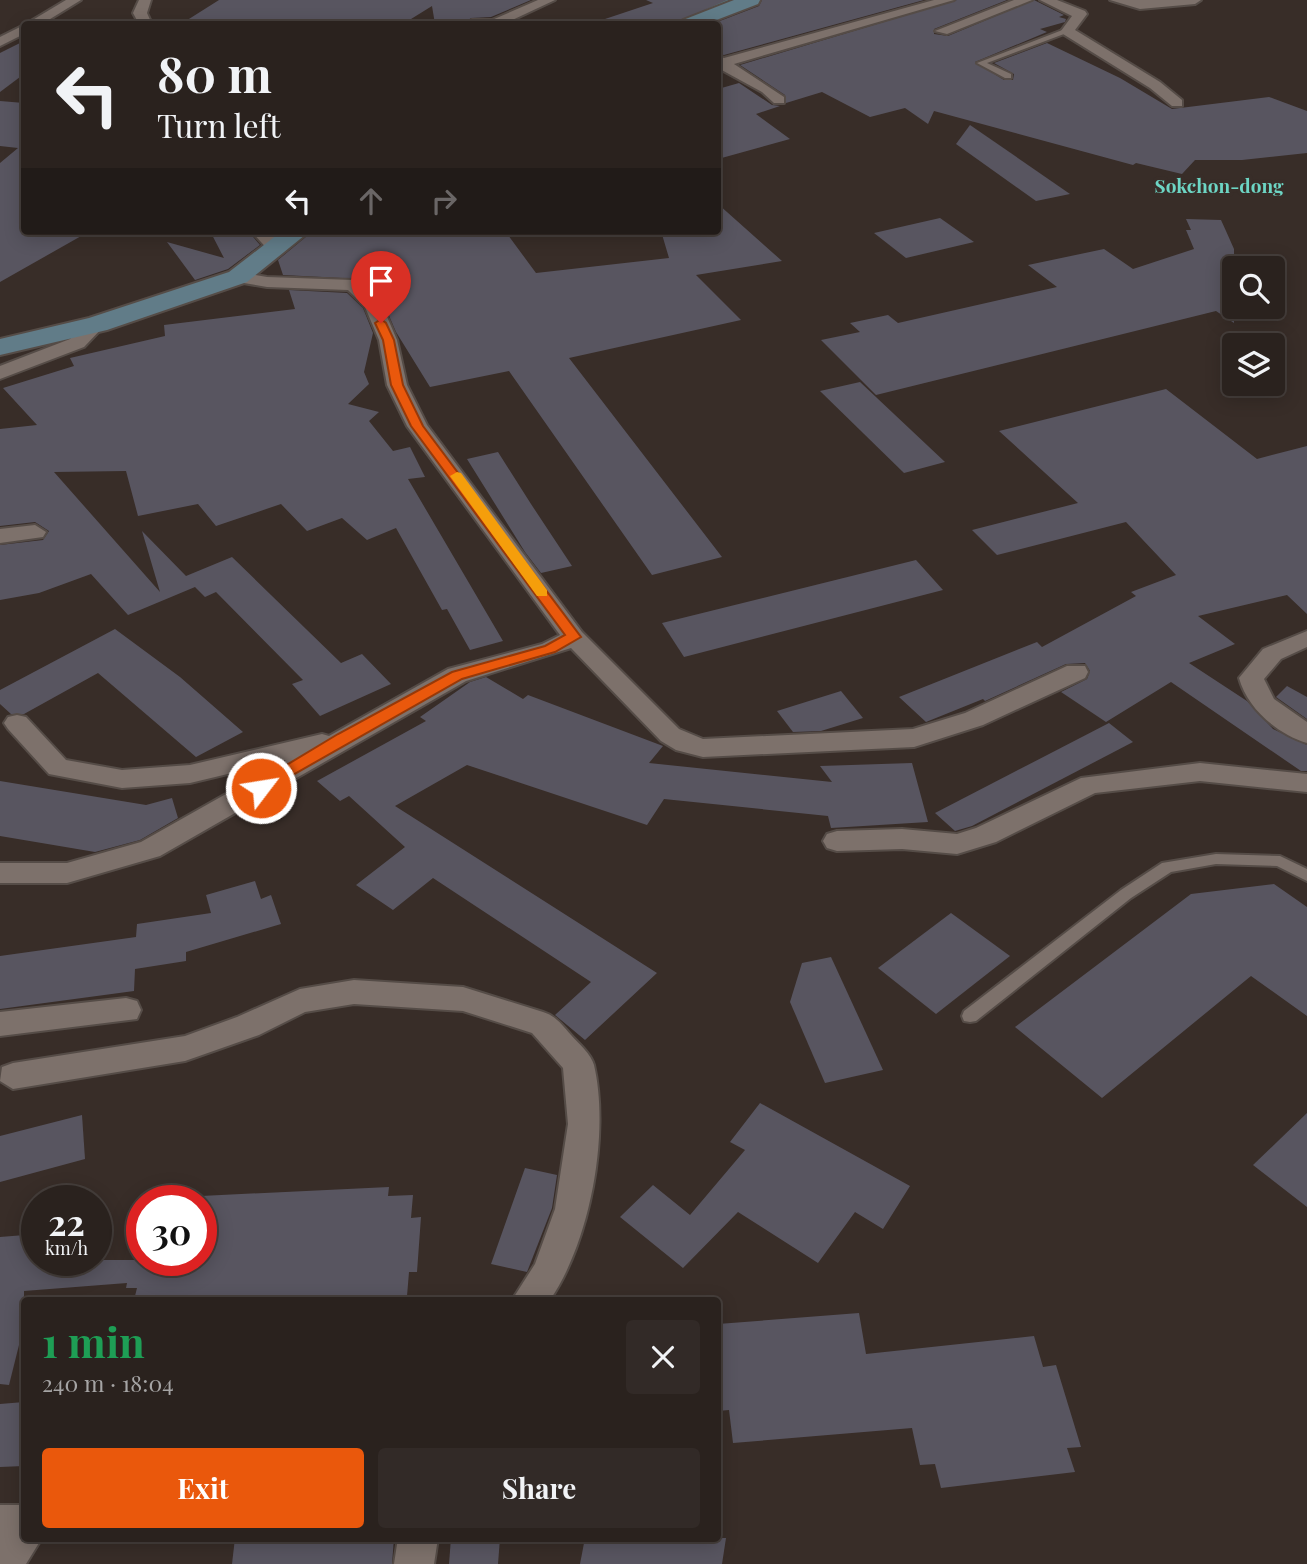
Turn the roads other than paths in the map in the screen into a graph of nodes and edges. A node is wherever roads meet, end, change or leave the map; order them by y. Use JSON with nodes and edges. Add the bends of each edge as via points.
{"nodes":[{"id":1,"x":75,"y":0,"type":"edge"},
{"id":2,"x":145,"y":0,"type":"edge"},
{"id":3,"x":549,"y":0,"type":"edge"},
{"id":4,"x":751,"y":0,"type":"edge"},
{"id":5,"x":948,"y":0,"type":"edge"},
{"id":6,"x":1026,"y":0,"type":"edge"},
{"id":7,"x":1046,"y":0,"type":"edge"},
{"id":8,"x":1195,"y":0,"type":"edge"},
{"id":9,"x":1119,"y":1,"type":"edge"},
{"id":10,"x":1080,"y":14,"type":"junction"},
{"id":11,"x":38,"y":21,"type":"edge"},
{"id":12,"x":142,"y":21,"type":"edge"},
{"id":13,"x":501,"y":21,"type":"edge"},
{"id":14,"x":698,"y":21,"type":"edge"},
{"id":15,"x":1068,"y":30,"type":"junction"},
{"id":16,"x":21,"y":31,"type":"edge"},
{"id":17,"x":942,"y":31,"type":"dead end"},
{"id":18,"x":0,"y":42,"type":"edge"},
{"id":19,"x":721,"y":62,"type":"edge"},
{"id":20,"x":721,"y":64,"type":"edge"},
{"id":21,"x":1008,"y":76,"type":"dead end"},
{"id":22,"x":779,"y":100,"type":"dead end"},
{"id":23,"x":1177,"y":103,"type":"dead end"},
{"id":24,"x":284,"y":235,"type":"edge"},
{"id":25,"x":267,"y":240,"type":"edge"},
{"id":26,"x":238,"y":277,"type":"junction"},
{"id":27,"x":97,"y":324,"type":"junction"},
{"id":28,"x":0,"y":347,"type":"edge"},
{"id":29,"x":0,"y":373,"type":"edge"},
{"id":30,"x":35,"y":532,"type":"dead end"},
{"id":31,"x":0,"y":536,"type":"edge"},
{"id":32,"x":574,"y":637,"type":"junction"},
{"id":33,"x":1307,"y":638,"type":"edge"},
{"id":34,"x":1076,"y":672,"type":"dead end"},
{"id":35,"x":17,"y":723,"type":"dead end"},
{"id":36,"x":1307,"y":734,"type":"edge"},
{"id":37,"x":344,"y":737,"type":"junction"},
{"id":38,"x":1307,"y":783,"type":"edge"},
{"id":39,"x":837,"y":841,"type":"dead end"},
{"id":40,"x":0,"y":873,"type":"edge"},
{"id":41,"x":1307,"y":876,"type":"edge"},
{"id":42,"x":126,"y":1010,"type":"dead end"},
{"id":43,"x":970,"y":1016,"type":"dead end"},
{"id":44,"x":0,"y":1024,"type":"edge"},
{"id":45,"x":13,"y":1076,"type":"dead end"},
{"id":46,"x":532,"y":1297,"type":"edge"},
{"id":47,"x":21,"y":1524,"type":"edge"},
{"id":48,"x":0,"y":1525,"type":"edge"},
{"id":49,"x":21,"y":1538,"type":"edge"},
{"id":50,"x":417,"y":1542,"type":"edge"},
{"id":51,"x":1,"y":1564,"type":"edge"},
{"id":52,"x":414,"y":1564,"type":"edge"}],
"edges":[{"from":1,"to":11,"type":"street"},
{"from":2,"to":12,"type":"street"},
{"from":3,"to":13,"type":"street"},
{"from":4,"to":14,"type":"street"},
{"from":5,"to":19,"type":"street"},
{"from":6,"to":17,"type":"street"},
{"from":7,"to":10,"type":"street"},
{"from":8,"to":9,"type":"street"},
{"from":9,"to":10,"type":"street"},
{"from":10,"to":15,"type":"street"},
{"from":15,"to":21,"type":"lane","via":[[981,63]]},
{"from":15,"to":23,"type":"street"},
{"from":16,"to":18,"type":"street"},
{"from":20,"to":22,"type":"street"},
{"from":24,"to":25,"type":"street"},
{"from":25,"to":26,"type":"street"},
{"from":26,"to":27,"type":"street"},
{"from":26,"to":32,"type":"street","via":[[353,285],[362,292],[388,340],[397,385],[417,426]]},
{"from":27,"to":28,"type":"street"},
{"from":27,"to":29,"type":"street","via":[[77,343]]},
{"from":30,"to":31,"type":"street"},
{"from":32,"to":34,"type":"street","via":[[670,735],[703,748],[914,738],[974,719]]},
{"from":32,"to":37,"type":"street","via":[[550,649],[457,675]]},
{"from":33,"to":36,"type":"street","via":[[1272,654],[1251,678],[1254,694],[1269,710]]},
{"from":35,"to":37,"type":"street","via":[[58,768],[122,779],[190,774]]},
{"from":37,"to":40,"type":"street","via":[[150,849],[67,873]]},
{"from":38,"to":39,"type":"street","via":[[1200,772],[1090,784],[986,835],[957,844],[902,839]]},
{"from":41,"to":43,"type":"lane","via":[[1280,861],[1216,859],[1167,867]]},
{"from":42,"to":44,"type":"street"},
{"from":45,"to":46,"type":"street","via":[[185,1048],[300,1001],[354,992],[463,999],[543,1024],[578,1063],[584,1124],[572,1209],[549,1273]]},
{"from":47,"to":48,"type":"street"},
{"from":49,"to":51,"type":"street"},
{"from":50,"to":52,"type":"street"}]}
